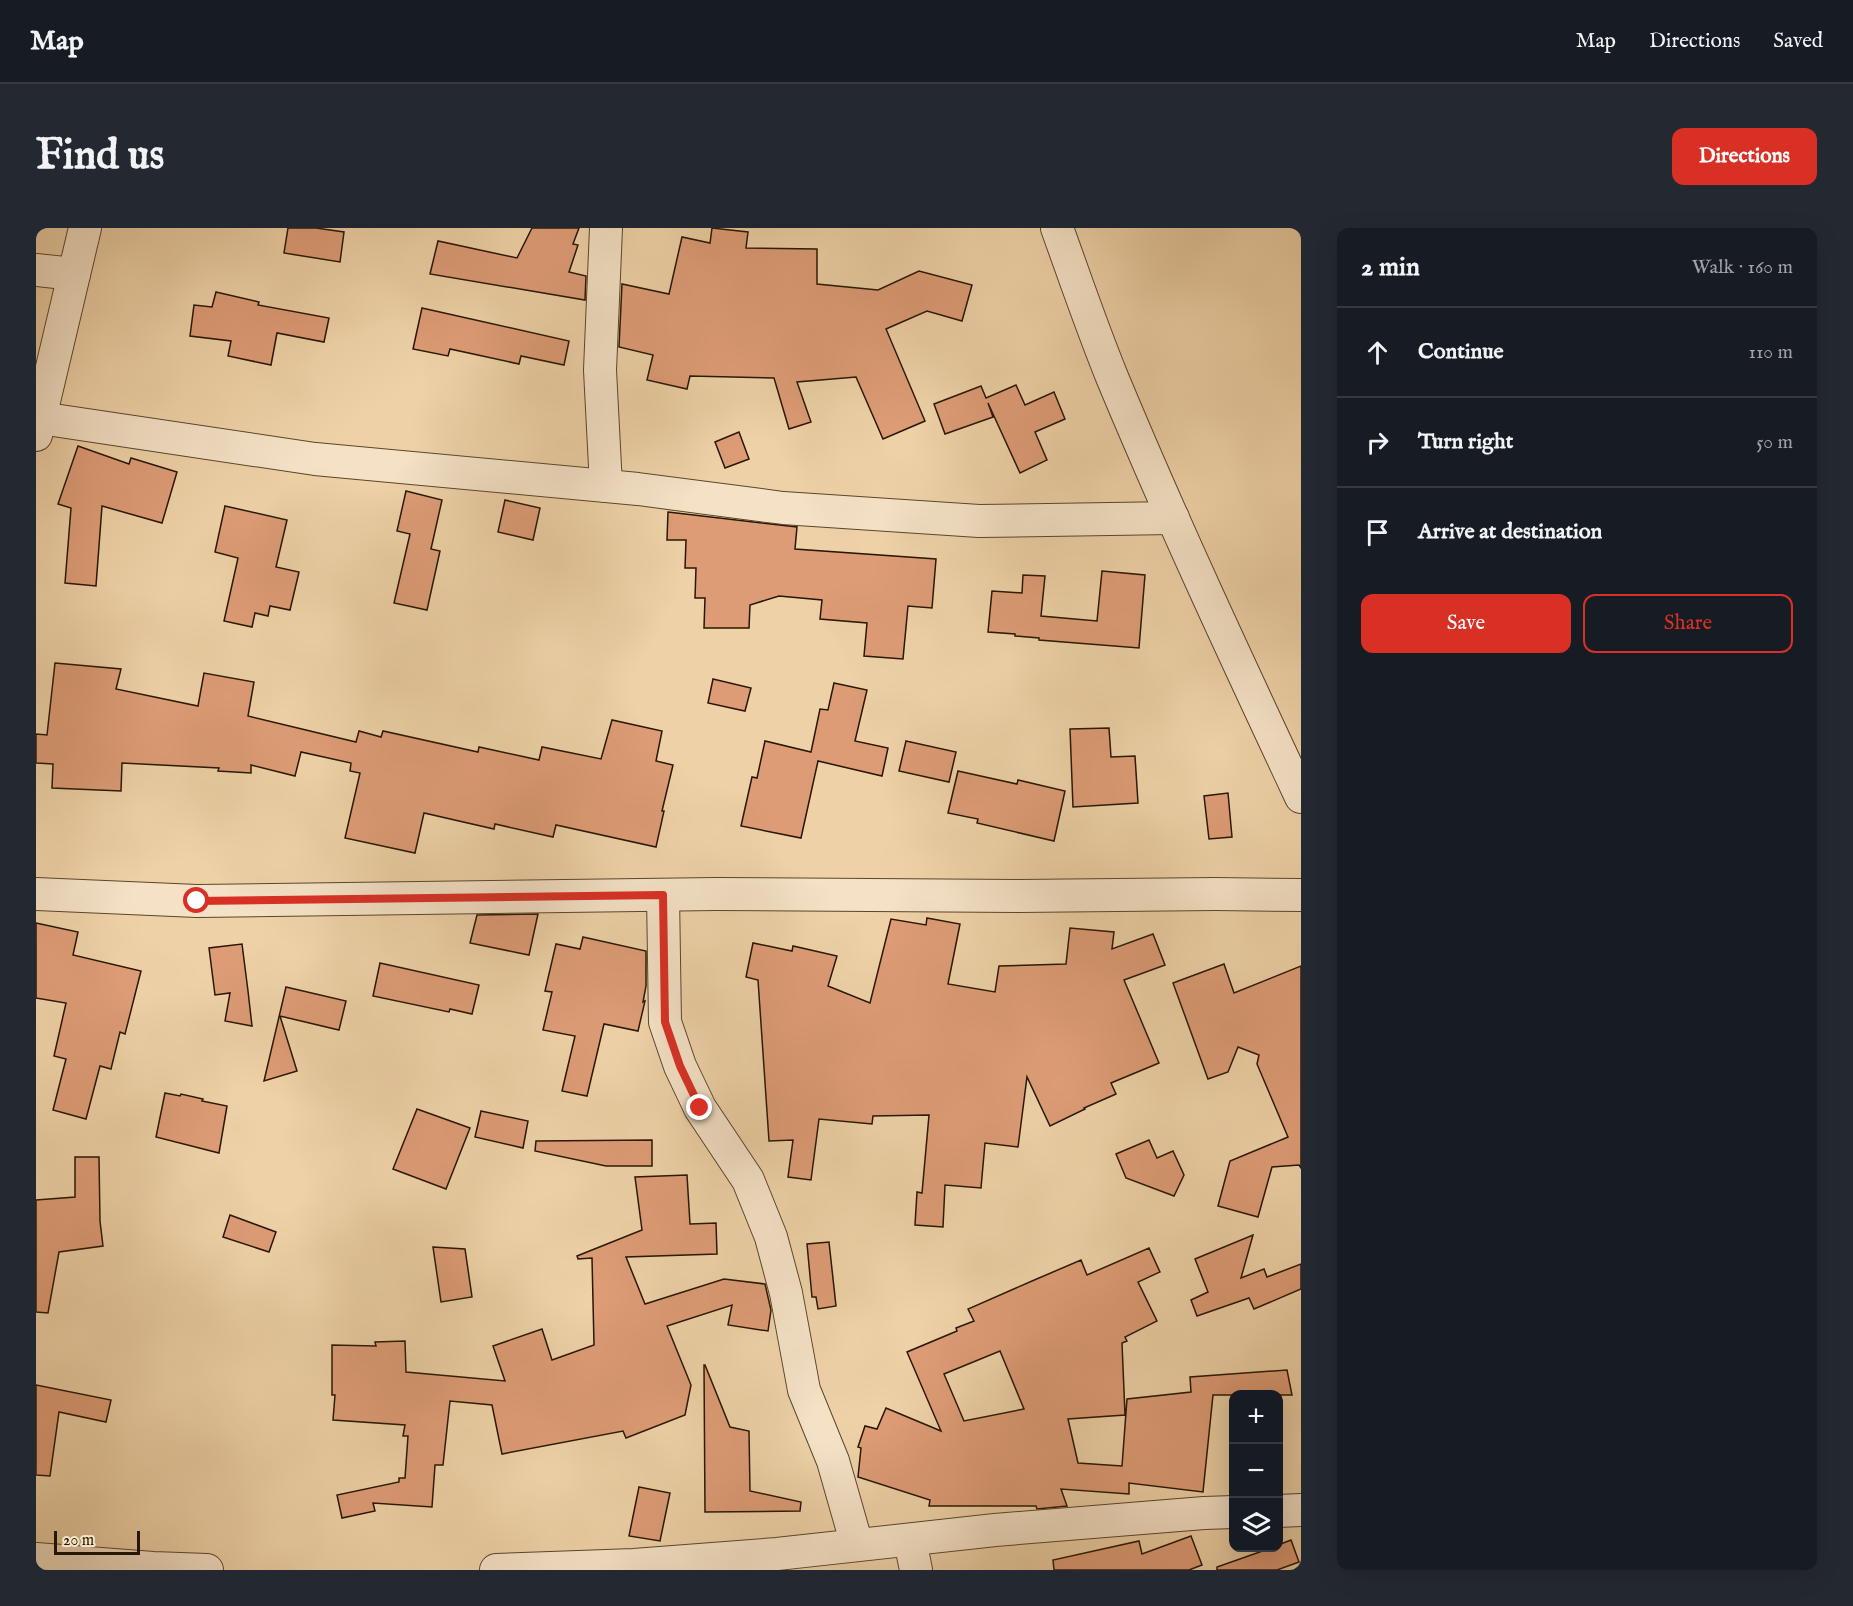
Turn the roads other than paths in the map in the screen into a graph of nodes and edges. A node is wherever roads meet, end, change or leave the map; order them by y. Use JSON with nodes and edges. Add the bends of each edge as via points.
{"nodes":[{"id":1,"x":85,"y":228,"type":"edge"},
{"id":2,"x":606,"y":228,"type":"edge"},
{"id":3,"x":1056,"y":228,"type":"edge"},
{"id":4,"x":36,"y":270,"type":"edge"},
{"id":5,"x":74,"y":273,"type":"junction"},
{"id":6,"x":38,"y":427,"type":"edge"},
{"id":7,"x":606,"y":486,"type":"junction"},
{"id":8,"x":1173,"y":518,"type":"junction"},
{"id":9,"x":1301,"y":796,"type":"edge"},
{"id":10,"x":36,"y":894,"type":"edge"},
{"id":11,"x":663,"y":895,"type":"junction"},
{"id":12,"x":1301,"y":895,"type":"edge"},
{"id":13,"x":1301,"y":1510,"type":"edge"},
{"id":14,"x":1283,"y":1511,"type":"edge"},
{"id":15,"x":1229,"y":1512,"type":"edge"},
{"id":16,"x":910,"y":1540,"type":"junction"},
{"id":17,"x":857,"y":1545,"type":"junction"},
{"id":18,"x":36,"y":1559,"type":"edge"},
{"id":19,"x":207,"y":1570,"type":"edge"},
{"id":20,"x":496,"y":1570,"type":"edge"},
{"id":21,"x":916,"y":1570,"type":"edge"}],
"edges":[{"from":1,"to":5,"type":"street"},
{"from":2,"to":7,"type":"street","via":[[600,370]]},
{"from":3,"to":8,"type":"street","via":[[1112,375]]},
{"from":4,"to":5,"type":"street"},
{"from":5,"to":6,"type":"street"},
{"from":6,"to":7,"type":"street","via":[[315,459]]},
{"from":7,"to":8,"type":"street","via":[[783,508],[979,521]]},
{"from":8,"to":9,"type":"street"},
{"from":10,"to":11,"type":"street","via":[[197,901]]},
{"from":11,"to":12,"type":"street"},
{"from":11,"to":17,"type":"street","via":[[665,1022],[700,1108],[748,1180],[771,1237],[804,1390],[833,1461]]},
{"from":13,"to":14,"type":"street"},
{"from":15,"to":16,"type":"street"},
{"from":16,"to":17,"type":"street"},
{"from":16,"to":21,"type":"street"},
{"from":17,"to":20,"type":"street","via":[[634,1565]]},
{"from":18,"to":19,"type":"street"}]}
